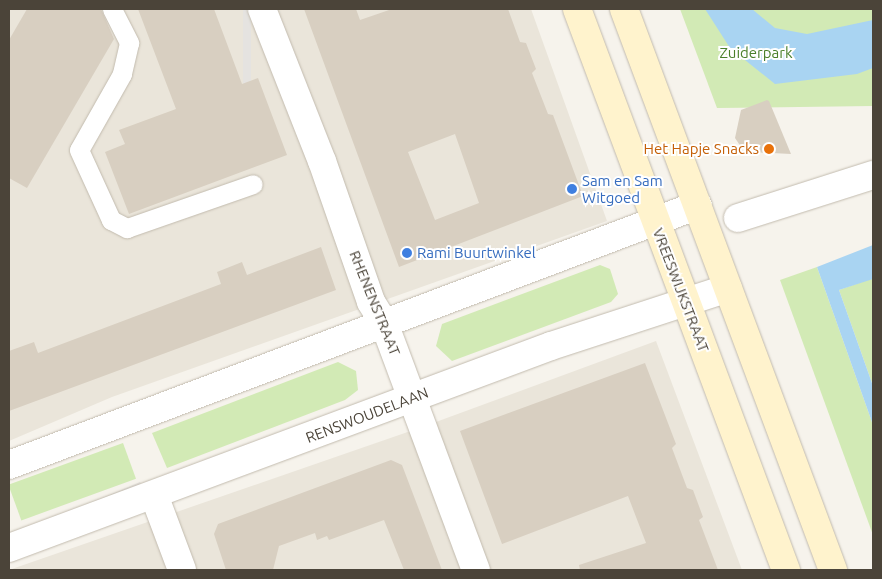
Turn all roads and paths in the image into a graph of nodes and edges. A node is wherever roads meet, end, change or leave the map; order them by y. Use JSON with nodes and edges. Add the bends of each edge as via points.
{"nodes":[{"id":1,"x":112,"y":9,"type":"edge"},
{"id":2,"x":262,"y":9,"type":"edge"},
{"id":3,"x":577,"y":9,"type":"edge"},
{"id":4,"x":624,"y":9,"type":"edge"},
{"id":5,"x":873,"y":175,"type":"edge"},
{"id":6,"x":253,"y":184,"type":"dead end"},
{"id":7,"x":702,"y":216,"type":"junction"},
{"id":8,"x":738,"y":218,"type":"joint"},
{"id":9,"x":655,"y":221,"type":"junction"},
{"id":10,"x":728,"y":288,"type":"junction"},
{"id":11,"x":686,"y":304,"type":"junction"},
{"id":12,"x":384,"y":323,"type":"junction"},
{"id":13,"x":412,"y":398,"type":"junction"},
{"id":14,"x":9,"y":465,"type":"edge"},
{"id":15,"x":154,"y":495,"type":"junction"},
{"id":16,"x":9,"y":548,"type":"edge"},
{"id":17,"x":182,"y":570,"type":"edge"},
{"id":18,"x":476,"y":570,"type":"edge"},
{"id":19,"x":786,"y":570,"type":"edge"},
{"id":20,"x":833,"y":570,"type":"edge"}],
"edges":[{"from":1,"to":6,"type":"lane","via":[[130,43],[122,74],[79,150],[111,220],[127,228]]},
{"from":2,"to":12,"type":"street","name":"RHENENSTRAAT","via":[[322,161],[371,302]]},
{"from":3,"to":9,"type":"main road","name":"VREESWIJKSTRAAT"},
{"from":4,"to":7,"type":"main road"},
{"from":5,"to":8,"type":"street"},
{"from":7,"to":8,"type":"lane"},
{"from":7,"to":9,"type":"street"},
{"from":7,"to":10,"type":"main road"},
{"from":9,"to":11,"type":"main road","name":"VREESWIJKSTRAAT"},
{"from":9,"to":12,"type":"street"},
{"from":10,"to":11,"type":"street","name":"RENSWOUDELAAN"},
{"from":10,"to":20,"type":"main road"},
{"from":11,"to":13,"type":"street","name":"RENSWOUDELAAN","via":[[551,346]]},
{"from":11,"to":19,"type":"main road","name":"VREESWIJKSTRAAT"},
{"from":12,"to":13,"type":"street","name":"RHENENSTRAAT"},
{"from":12,"to":14,"type":"street"},
{"from":13,"to":15,"type":"street","name":"RENSWOUDELAAN"},
{"from":13,"to":18,"type":"street","name":"RHENENSTRAAT"},
{"from":15,"to":16,"type":"street","name":"RENSWOUDELAAN"},
{"from":15,"to":17,"type":"street"}]}
